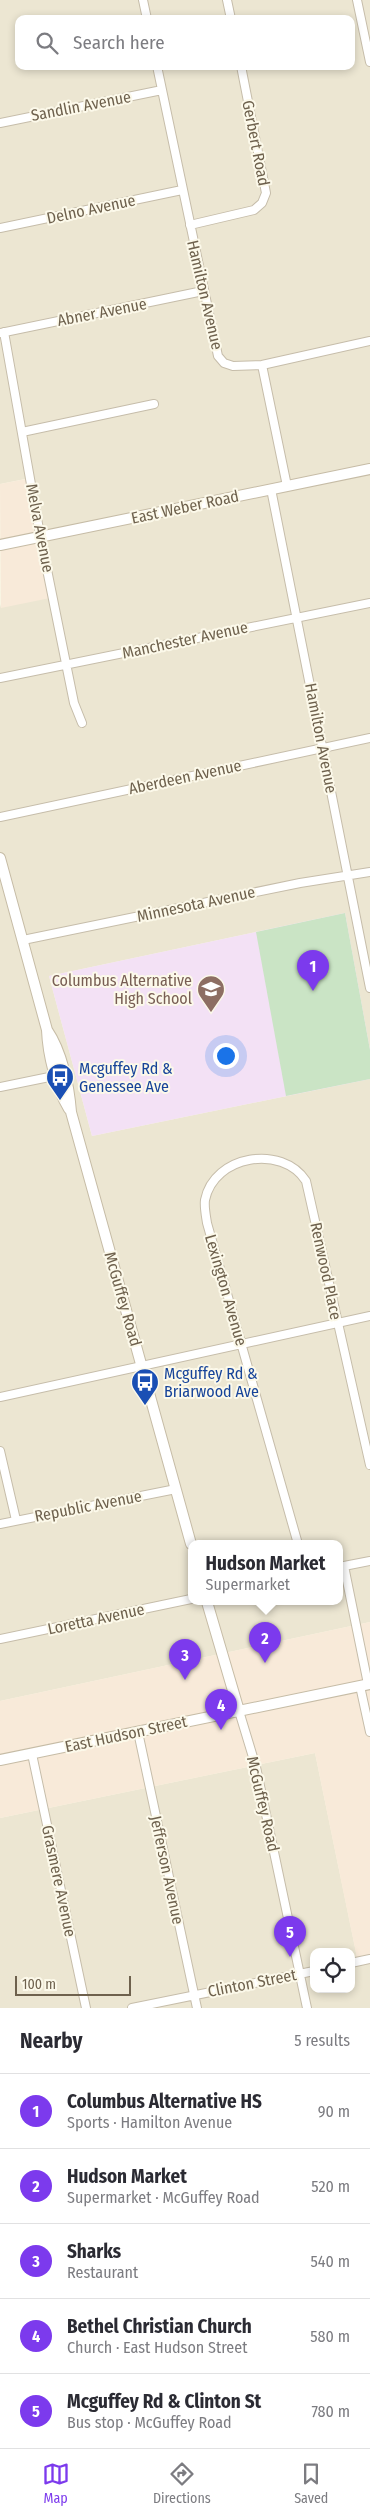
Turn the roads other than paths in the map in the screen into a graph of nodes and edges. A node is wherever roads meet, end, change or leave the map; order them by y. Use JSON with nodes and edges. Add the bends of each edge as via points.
{"nodes":[{"id":1,"x":143,"y":0,"type":"edge"},
{"id":2,"x":227,"y":0,"type":"edge"},
{"id":3,"x":357,"y":0,"type":"edge"},
{"id":4,"x":146,"y":15,"type":"edge"},
{"id":5,"x":230,"y":15,"type":"edge"},
{"id":6,"x":370,"y":62,"type":"edge"},
{"id":7,"x":158,"y":70,"type":"edge"},
{"id":8,"x":242,"y":70,"type":"edge"},
{"id":9,"x":162,"y":90,"type":"junction"},
{"id":10,"x":0,"y":122,"type":"edge"},
{"id":11,"x":182,"y":190,"type":"junction"},
{"id":12,"x":190,"y":224,"type":"junction"},
{"id":13,"x":0,"y":228,"type":"edge"},
{"id":14,"x":203,"y":291,"type":"junction"},
{"id":15,"x":2,"y":332,"type":"edge"},
{"id":16,"x":370,"y":341,"type":"edge"},
{"id":17,"x":262,"y":364,"type":"junction"},
{"id":18,"x":154,"y":404,"type":"dead end"},
{"id":19,"x":22,"y":432,"type":"junction"},
{"id":20,"x":370,"y":468,"type":"edge"},
{"id":21,"x":287,"y":486,"type":"junction"},
{"id":22,"x":271,"y":489,"type":"junction"},
{"id":23,"x":40,"y":536,"type":"junction"},
{"id":24,"x":0,"y":545,"type":"edge"},
{"id":25,"x":370,"y":603,"type":"edge"},
{"id":26,"x":297,"y":618,"type":"junction"},
{"id":27,"x":67,"y":665,"type":"junction"},
{"id":28,"x":0,"y":678,"type":"edge"},
{"id":29,"x":82,"y":723,"type":"dead end"},
{"id":30,"x":370,"y":738,"type":"edge"},
{"id":31,"x":323,"y":748,"type":"junction"},
{"id":32,"x":0,"y":817,"type":"edge"},
{"id":33,"x":0,"y":858,"type":"edge"},
{"id":34,"x":370,"y":872,"type":"edge"},
{"id":35,"x":348,"y":876,"type":"junction"},
{"id":36,"x":23,"y":940,"type":"junction"},
{"id":37,"x":370,"y":988,"type":"edge"},
{"id":38,"x":60,"y":1075,"type":"junction"},
{"id":39,"x":0,"y":1087,"type":"edge"},
{"id":40,"x":214,"y":1180,"type":"joint"},
{"id":41,"x":370,"y":1316,"type":"edge"},
{"id":42,"x":337,"y":1324,"type":"junction"},
{"id":43,"x":242,"y":1345,"type":"junction"},
{"id":44,"x":142,"y":1366,"type":"junction"},
{"id":45,"x":0,"y":1397,"type":"edge"},
{"id":46,"x":0,"y":1451,"type":"edge"},
{"id":47,"x":370,"y":1465,"type":"edge"},
{"id":48,"x":176,"y":1488,"type":"junction"},
{"id":49,"x":16,"y":1520,"type":"junction"},
{"id":50,"x":0,"y":1524,"type":"edge"},
{"id":51,"x":190,"y":1540,"type":"edge"},
{"id":52,"x":297,"y":1540,"type":"edge"},
{"id":53,"x":370,"y":1561,"type":"edge"},
{"id":54,"x":343,"y":1567,"type":"edge"},
{"id":55,"x":343,"y":1572,"type":"edge"},
{"id":56,"x":188,"y":1600,"type":"edge"},
{"id":57,"x":208,"y":1605,"type":"edge"},
{"id":58,"x":0,"y":1639,"type":"edge"},
{"id":59,"x":366,"y":1684,"type":"edge"},
{"id":60,"x":239,"y":1711,"type":"junction"},
{"id":61,"x":138,"y":1732,"type":"junction"},
{"id":62,"x":370,"y":1732,"type":"edge"},
{"id":63,"x":32,"y":1754,"type":"junction"},
{"id":64,"x":0,"y":1760,"type":"edge"},
{"id":65,"x":370,"y":1959,"type":"edge"},
{"id":66,"x":355,"y":1962,"type":"edge"},
{"id":67,"x":310,"y":1972,"type":"edge"},
{"id":68,"x":300,"y":1974,"type":"junction"},
{"id":69,"x":194,"y":1995,"type":"junction"},
{"id":70,"x":86,"y":2008,"type":"edge"},
{"id":71,"x":132,"y":2008,"type":"edge"},
{"id":72,"x":197,"y":2008,"type":"edge"},
{"id":73,"x":307,"y":2008,"type":"edge"}],
"edges":[{"from":1,"to":4,"type":"street"},
{"from":2,"to":5,"type":"street"},
{"from":3,"to":6,"type":"street"},
{"from":7,"to":9,"type":"street","name":"Hamilton Avenue"},
{"from":8,"to":12,"type":"street","name":"Gerbert Road","via":[[266,193],[254,210]]},
{"from":9,"to":10,"type":"street","name":"Sandlin Avenue"},
{"from":9,"to":11,"type":"street","name":"Hamilton Avenue"},
{"from":11,"to":12,"type":"street","name":"Hamilton Avenue"},
{"from":11,"to":13,"type":"street","name":"Delno Avenue"},
{"from":12,"to":14,"type":"street","name":"Hamilton Avenue"},
{"from":14,"to":15,"type":"street","name":"Abner Avenue"},
{"from":14,"to":17,"type":"street","name":"Hamilton Avenue","via":[[218,356],[232,366]]},
{"from":15,"to":19,"type":"street","name":"Melva Avenue"},
{"from":16,"to":17,"type":"street","name":"Hamilton Avenue"},
{"from":17,"to":21,"type":"street"},
{"from":18,"to":19,"type":"street"},
{"from":19,"to":23,"type":"street","name":"Melva Avenue"},
{"from":20,"to":21,"type":"street","name":"East Weber Road"},
{"from":21,"to":22,"type":"street","name":"East Weber Road"},
{"from":22,"to":23,"type":"street","name":"East Weber Road"},
{"from":22,"to":26,"type":"street","name":"Hamilton Avenue"},
{"from":23,"to":24,"type":"street","name":"East Weber Road"},
{"from":23,"to":27,"type":"street","name":"Melva Avenue"},
{"from":25,"to":26,"type":"street","name":"Manchester Avenue"},
{"from":26,"to":27,"type":"street","name":"Manchester Avenue"},
{"from":26,"to":31,"type":"street","name":"Hamilton Avenue"},
{"from":27,"to":28,"type":"street","name":"Manchester Avenue"},
{"from":27,"to":29,"type":"street","name":"Melva Avenue","via":[[74,703]]},
{"from":30,"to":31,"type":"street","name":"Aberdeen Avenue"},
{"from":31,"to":32,"type":"street","name":"Aberdeen Avenue"},
{"from":31,"to":35,"type":"street","name":"Hamilton Avenue"},
{"from":33,"to":36,"type":"street","name":"McGuffey Road"},
{"from":34,"to":35,"type":"street","name":"Minnesota Avenue"},
{"from":35,"to":36,"type":"street","name":"Minnesota Avenue","via":[[300,882]]},
{"from":35,"to":37,"type":"street","name":"Hamilton Avenue"},
{"from":36,"to":38,"type":"street","name":"McGuffey Road","via":[[48,1042]]},
{"from":38,"to":39,"type":"street"},
{"from":38,"to":44,"type":"street","name":"McGuffey Road","via":[[62,1098],[71,1112]]},
{"from":40,"to":42,"type":"street","name":"Renwood Place","via":[[229,1167],[263,1158],[282,1160],[300,1171],[309,1190]]},
{"from":40,"to":43,"type":"street","name":"Lexington Avenue","via":[[205,1200],[207,1223]]},
{"from":41,"to":42,"type":"street"},
{"from":42,"to":43,"type":"street"},
{"from":42,"to":47,"type":"street","name":"Renwood Place"},
{"from":43,"to":44,"type":"street"},
{"from":43,"to":52,"type":"street","name":"Lexington Avenue"},
{"from":44,"to":45,"type":"street"},
{"from":44,"to":48,"type":"street","name":"McGuffey Road"},
{"from":46,"to":49,"type":"street"},
{"from":48,"to":49,"type":"street","name":"Republic Avenue"},
{"from":48,"to":51,"type":"street","name":"McGuffey Road"},
{"from":49,"to":50,"type":"street","name":"Republic Avenue"},
{"from":53,"to":54,"type":"street"},
{"from":55,"to":59,"type":"street"},
{"from":56,"to":58,"type":"street","name":"Loretta Avenue"},
{"from":57,"to":60,"type":"street","name":"McGuffey Road"},
{"from":59,"to":60,"type":"street","name":"East Hudson Street"},
{"from":59,"to":62,"type":"street"},
{"from":60,"to":61,"type":"street","name":"East Hudson Street"},
{"from":60,"to":68,"type":"street","name":"McGuffey Road","via":[[256,1766]]},
{"from":61,"to":63,"type":"street","name":"East Hudson Street"},
{"from":61,"to":69,"type":"street","name":"Jefferson Avenue"},
{"from":63,"to":64,"type":"street","name":"East Hudson Street"},
{"from":63,"to":70,"type":"street","name":"Grasmere Avenue"},
{"from":65,"to":66,"type":"street"},
{"from":67,"to":68,"type":"street","name":"Clinton Street"},
{"from":68,"to":69,"type":"street","name":"Clinton Street"},
{"from":68,"to":73,"type":"street","name":"McGuffey Road"},
{"from":69,"to":71,"type":"street","name":"Clinton Street"},
{"from":69,"to":72,"type":"street","name":"Jefferson Avenue"}]}
